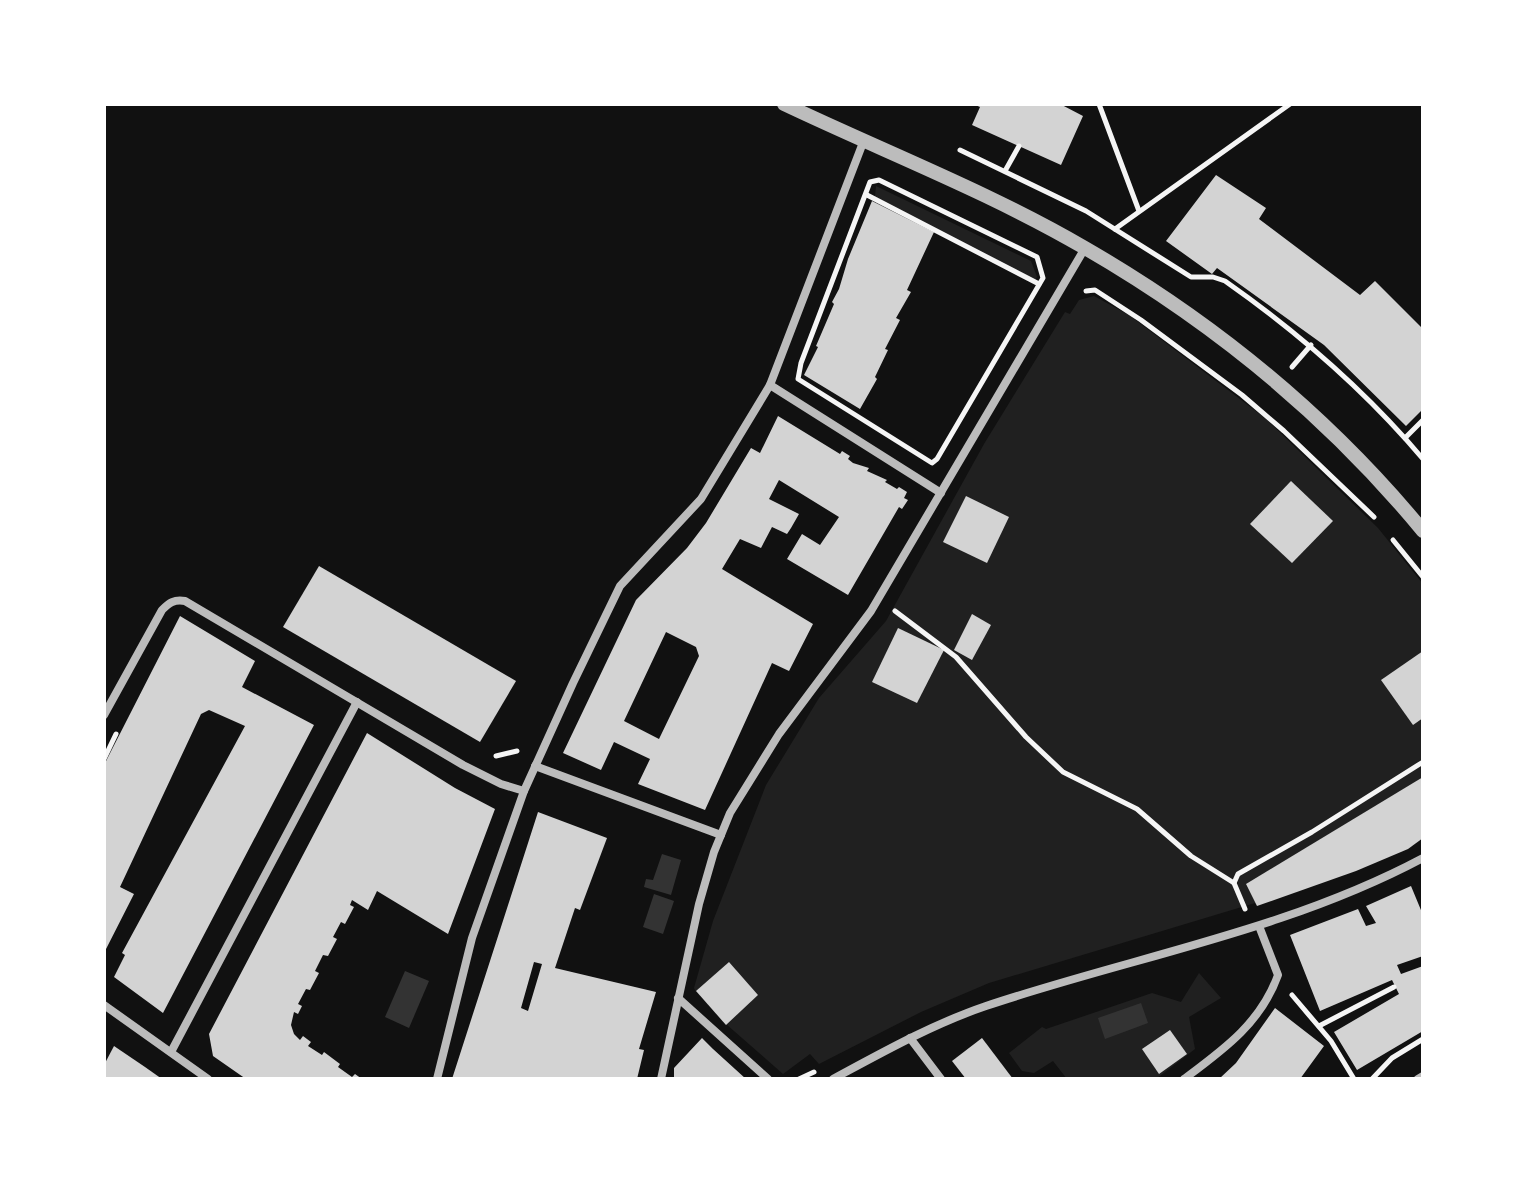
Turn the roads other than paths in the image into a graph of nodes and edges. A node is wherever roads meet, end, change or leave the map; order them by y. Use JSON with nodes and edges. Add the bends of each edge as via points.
{"nodes":[{"id":1,"x":784,"y":104,"type":"edge"},
{"id":2,"x":864,"y":140,"type":"junction"},
{"id":3,"x":1085,"y":248,"type":"junction"},
{"id":4,"x":770,"y":385,"type":"junction"},
{"id":5,"x":941,"y":493,"type":"junction"},
{"id":6,"x":1423,"y":531,"type":"edge"},
{"id":7,"x":357,"y":702,"type":"junction"},
{"id":8,"x":104,"y":715,"type":"edge"},
{"id":9,"x":535,"y":766,"type":"junction"},
{"id":10,"x":524,"y":791,"type":"junction"},
{"id":11,"x":721,"y":835,"type":"junction"},
{"id":12,"x":1423,"y":858,"type":"edge"},
{"id":13,"x":1259,"y":926,"type":"junction"},
{"id":14,"x":678,"y":998,"type":"junction"},
{"id":15,"x":104,"y":1005,"type":"edge"},
{"id":16,"x":910,"y":1038,"type":"junction"},
{"id":17,"x":171,"y":1052,"type":"junction"},
{"id":18,"x":208,"y":1079,"type":"edge"},
{"id":19,"x":437,"y":1079,"type":"edge"},
{"id":20,"x":661,"y":1079,"type":"edge"},
{"id":21,"x":768,"y":1079,"type":"edge"},
{"id":22,"x":833,"y":1079,"type":"edge"},
{"id":23,"x":941,"y":1079,"type":"edge"},
{"id":24,"x":1184,"y":1079,"type":"edge"}],
"edges":[{"from":1,"to":2,"type":"street"},
{"from":2,"to":3,"type":"street"},
{"from":2,"to":4,"type":"street"},
{"from":3,"to":5,"type":"street"},
{"from":3,"to":6,"type":"street","via":[[1279,382]]},
{"from":4,"to":5,"type":"street"},
{"from":4,"to":9,"type":"street","via":[[701,499],[612,599]]},
{"from":5,"to":11,"type":"street","via":[[878,599],[779,734]]},
{"from":7,"to":8,"type":"street","via":[[178,600],[168,603],[154,622]]},
{"from":7,"to":10,"type":"street","via":[[463,765]]},
{"from":7,"to":17,"type":"street"},
{"from":9,"to":10,"type":"street"},
{"from":9,"to":11,"type":"street"},
{"from":10,"to":19,"type":"street","via":[[472,938]]},
{"from":11,"to":14,"type":"street"},
{"from":12,"to":13,"type":"street"},
{"from":13,"to":16,"type":"street","via":[[984,1007]]},
{"from":13,"to":24,"type":"street","via":[[1278,975],[1261,1010],[1241,1034]]},
{"from":14,"to":20,"type":"street"},
{"from":14,"to":21,"type":"street"},
{"from":15,"to":17,"type":"street"},
{"from":16,"to":22,"type":"street"},
{"from":16,"to":23,"type":"street"},
{"from":17,"to":18,"type":"street"}]}
